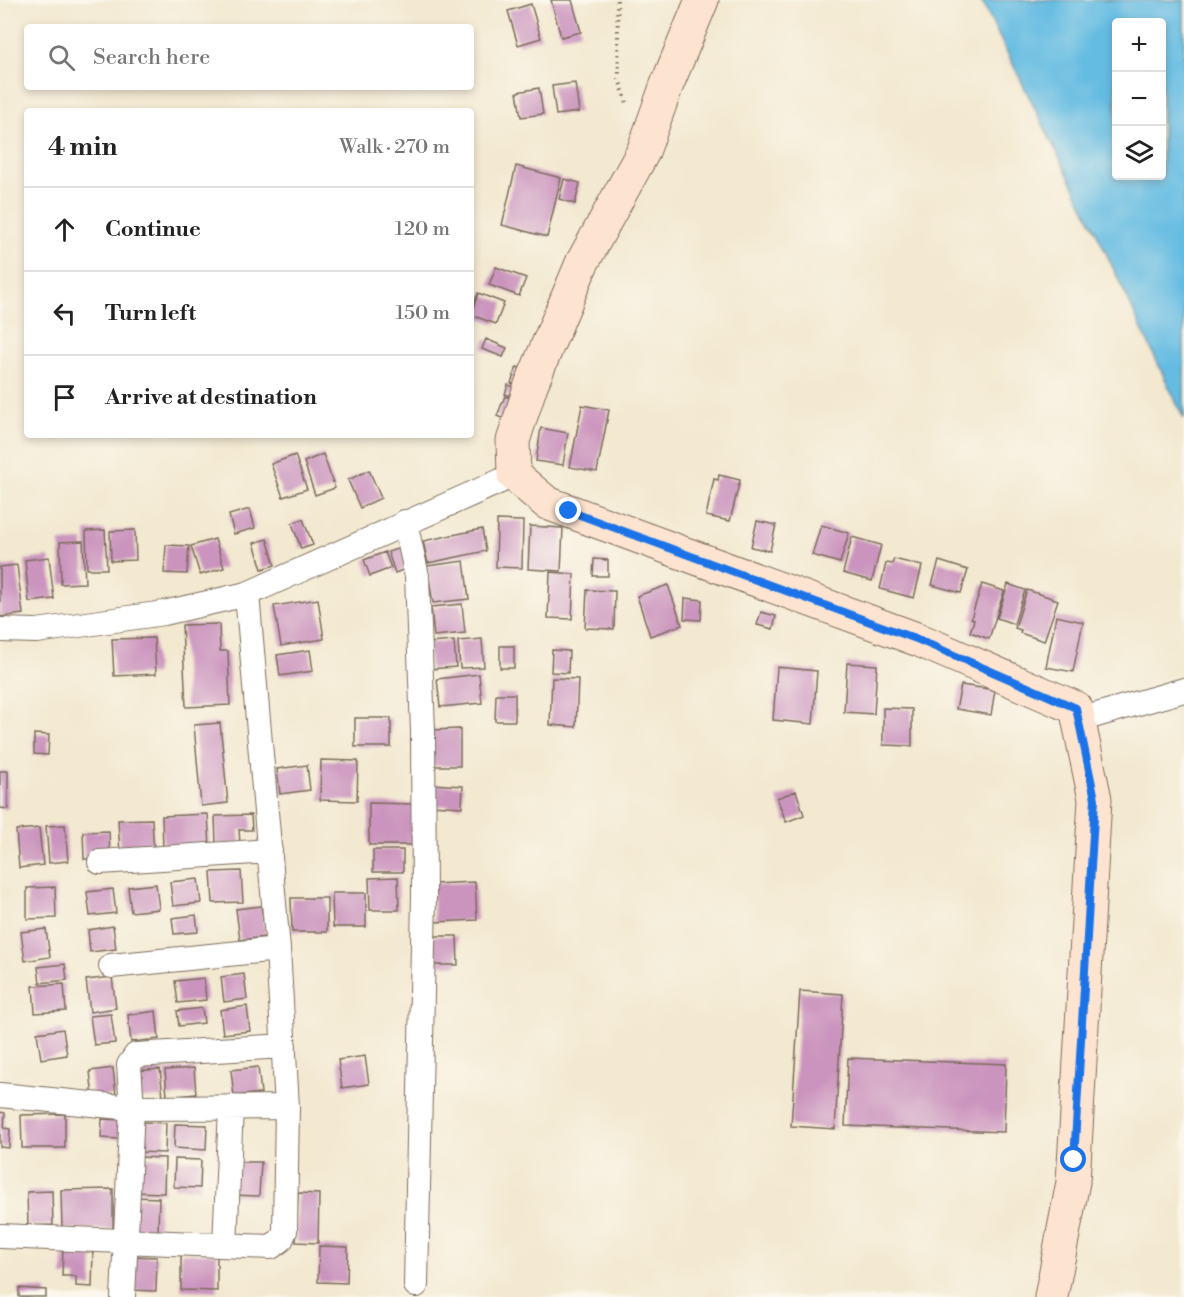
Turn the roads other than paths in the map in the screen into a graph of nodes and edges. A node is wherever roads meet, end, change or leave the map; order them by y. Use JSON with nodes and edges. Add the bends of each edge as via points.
{"nodes":[{"id":1,"x":702,"y":0,"type":"edge"},
{"id":2,"x":514,"y":475,"type":"junction"},
{"id":3,"x":405,"y":522,"type":"junction"},
{"id":4,"x":247,"y":594,"type":"junction"},
{"id":5,"x":0,"y":630,"type":"edge"},
{"id":6,"x":1184,"y":690,"type":"edge"},
{"id":7,"x":1079,"y":720,"type":"junction"},
{"id":8,"x":270,"y":851,"type":"junction"},
{"id":9,"x":100,"y":862,"type":"dead end"},
{"id":10,"x":278,"y":949,"type":"junction"},
{"id":11,"x":111,"y":966,"type":"dead end"},
{"id":12,"x":284,"y":1046,"type":"junction"},
{"id":13,"x":0,"y":1095,"type":"edge"},
{"id":14,"x":231,"y":1107,"type":"junction"},
{"id":15,"x":287,"y":1107,"type":"junction"},
{"id":16,"x":132,"y":1108,"type":"junction"},
{"id":17,"x":0,"y":1236,"type":"edge"},
{"id":18,"x":125,"y":1240,"type":"junction"},
{"id":19,"x":225,"y":1245,"type":"junction"},
{"id":20,"x":416,"y":1285,"type":"dead end"},
{"id":21,"x":123,"y":1297,"type":"edge"},
{"id":22,"x":1051,"y":1297,"type":"edge"}],
"edges":[{"from":1,"to":2,"type":"main road","via":[[643,152],[582,263],[531,385],[513,441]]},
{"from":2,"to":3,"type":"street"},
{"from":2,"to":7,"type":"main road","via":[[547,503],[919,640],[1076,708]]},
{"from":3,"to":4,"type":"street"},
{"from":3,"to":20,"type":"street","via":[[417,576],[423,719],[424,896]]},
{"from":4,"to":5,"type":"street","via":[[152,615],[37,631]]},
{"from":4,"to":8,"type":"street"},
{"from":6,"to":7,"type":"street"},
{"from":7,"to":22,"type":"main road","via":[[1095,799],[1073,1182]]},
{"from":8,"to":9,"type":"street"},
{"from":8,"to":10,"type":"street"},
{"from":10,"to":11,"type":"street"},
{"from":10,"to":12,"type":"street"},
{"from":12,"to":15,"type":"street"},
{"from":12,"to":16,"type":"street","via":[[136,1055],[129,1065]]},
{"from":13,"to":16,"type":"street"},
{"from":14,"to":15,"type":"street"},
{"from":14,"to":16,"type":"street"},
{"from":14,"to":19,"type":"street"},
{"from":15,"to":19,"type":"street","via":[[285,1230],[281,1240],[271,1247]]},
{"from":16,"to":18,"type":"street"},
{"from":17,"to":18,"type":"street"},
{"from":18,"to":19,"type":"street"},
{"from":18,"to":21,"type":"street"}]}
